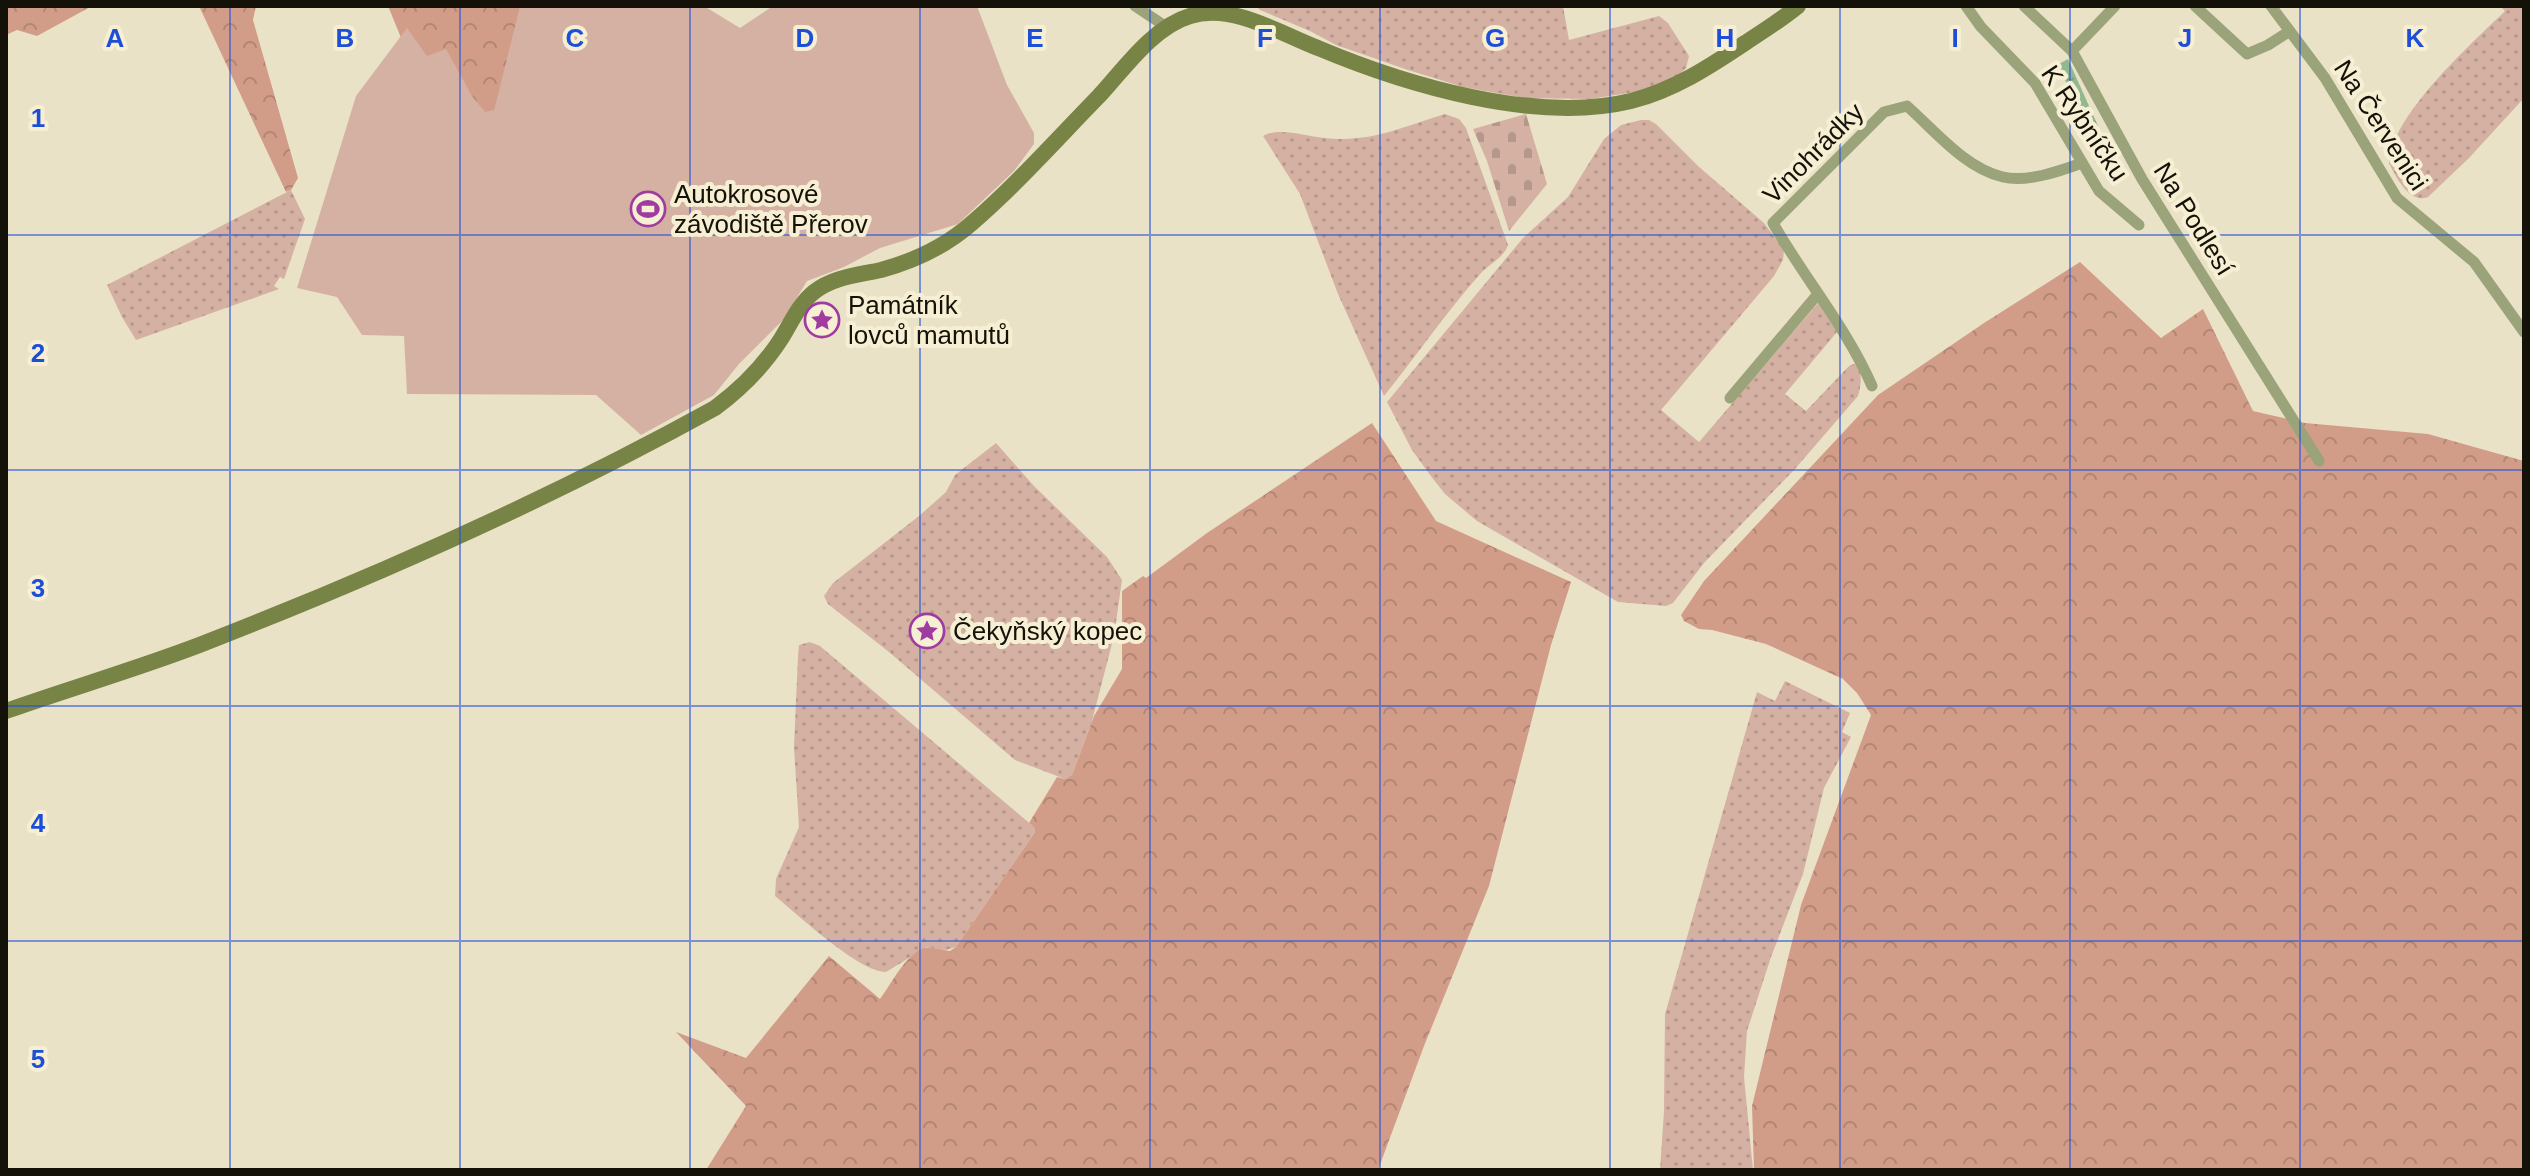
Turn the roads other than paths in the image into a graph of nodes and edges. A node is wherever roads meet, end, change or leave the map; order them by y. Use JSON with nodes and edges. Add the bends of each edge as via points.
{"nodes":[{"id":1,"x":1135,"y":6,"type":"edge"},
{"id":2,"x":1798,"y":6,"type":"edge"},
{"id":3,"x":1966,"y":6,"type":"edge"},
{"id":4,"x":2024,"y":6,"type":"edge"},
{"id":5,"x":2115,"y":6,"type":"edge"},
{"id":6,"x":2195,"y":6,"type":"edge"},
{"id":7,"x":2271,"y":6,"type":"edge"},
{"id":8,"x":1168,"y":28,"type":"junction"},
{"id":9,"x":2290,"y":31,"type":"junction"},
{"id":10,"x":2072,"y":51,"type":"junction"},
{"id":11,"x":2082,"y":163,"type":"junction"},
{"id":12,"x":2139,"y":225,"type":"dead end"},
{"id":13,"x":1817,"y":295,"type":"junction"},
{"id":14,"x":2524,"y":332,"type":"edge"},
{"id":15,"x":1872,"y":386,"type":"dead end"},
{"id":16,"x":1730,"y":398,"type":"dead end"},
{"id":17,"x":2319,"y":461,"type":"dead end"},
{"id":18,"x":6,"y":711,"type":"edge"}],
"edges":[{"from":1,"to":8,"type":"street"},
{"from":2,"to":8,"type":"main road","via":[[1692,77],[1663,90],[1620,103],[1551,107],[1501,102],[1363,66],[1233,15],[1197,15]]},
{"from":3,"to":11,"type":"street","name":"K Rybníčku","via":[[2035,83]]},
{"from":4,"to":10,"type":"street","name":"Na Podlesí"},
{"from":5,"to":10,"type":"street"},
{"from":6,"to":9,"type":"street","via":[[2247,54]]},
{"from":7,"to":9,"type":"street","name":"Na Červenici"},
{"from":8,"to":18,"type":"main road","via":[[959,233],[913,259],[814,292],[757,373],[715,408],[432,548],[204,643]]},
{"from":9,"to":14,"type":"street","name":"Na Červenici","via":[[2325,78],[2397,198],[2474,262]]},
{"from":10,"to":17,"type":"street","name":"Na Podlesí","via":[[2142,179]]},
{"from":11,"to":12,"type":"street","name":"K Rybníčku","via":[[2099,191]]},
{"from":11,"to":13,"type":"street","name":"Vinohrádky","via":[[2048,176],[2004,178],[1971,163],[1907,106],[1884,112],[1773,223]]},
{"from":13,"to":15,"type":"street","name":"Vinohrádky"},
{"from":13,"to":16,"type":"street"}]}
